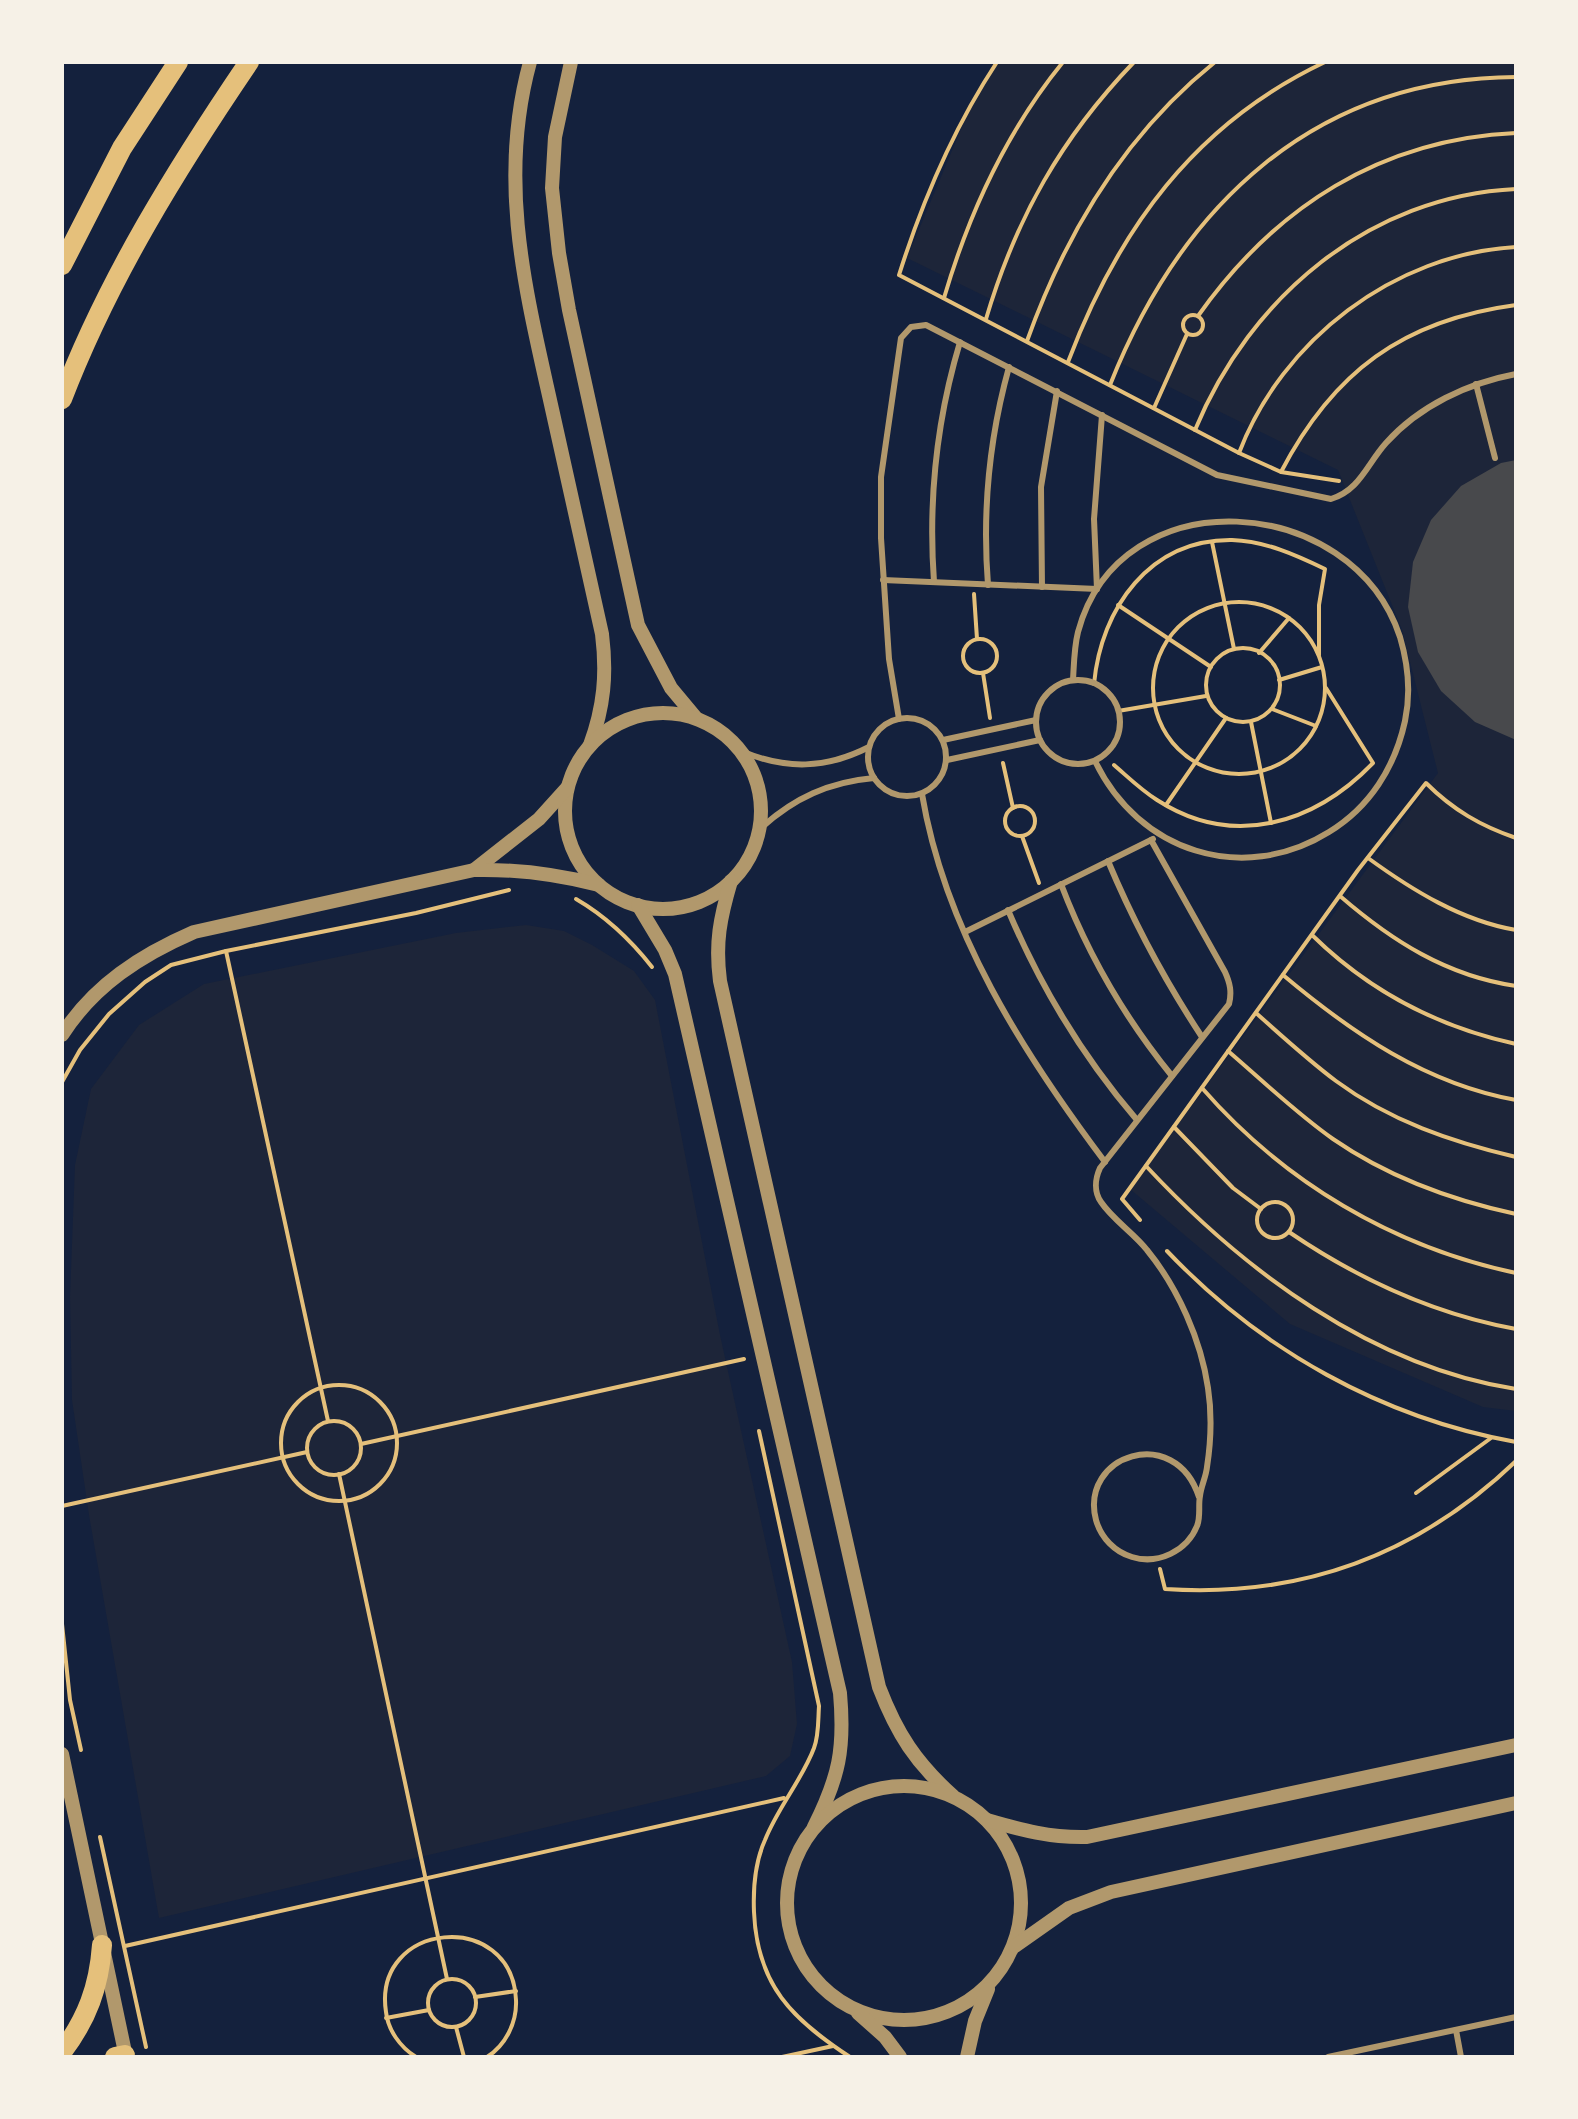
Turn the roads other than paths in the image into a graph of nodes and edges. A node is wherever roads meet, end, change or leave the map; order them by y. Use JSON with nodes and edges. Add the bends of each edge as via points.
{"nodes":[{"id":1,"x":178,"y":62,"type":"edge"},
{"id":2,"x":249,"y":62,"type":"edge"},
{"id":3,"x":530,"y":62,"type":"edge"},
{"id":4,"x":571,"y":62,"type":"edge"},
{"id":5,"x":69,"y":240,"type":"edge"},
{"id":6,"x":62,"y":265,"type":"edge"},
{"id":7,"x":960,"y":342,"type":"junction"},
{"id":8,"x":1009,"y":367,"type":"junction"},
{"id":9,"x":1516,"y":374,"type":"edge"},
{"id":10,"x":1476,"y":384,"type":"junction"},
{"id":11,"x":1057,"y":391,"type":"junction"},
{"id":12,"x":62,"y":399,"type":"edge"},
{"id":13,"x":1102,"y":415,"type":"junction"},
{"id":14,"x":1495,"y":458,"type":"dead end"},
{"id":15,"x":883,"y":580,"type":"junction"},
{"id":16,"x":934,"y":582,"type":"junction"},
{"id":17,"x":988,"y":585,"type":"junction"},
{"id":18,"x":1042,"y":587,"type":"junction"},
{"id":19,"x":1097,"y":589,"type":"junction"},
{"id":20,"x":1073,"y":680,"type":"junction"},
{"id":21,"x":696,"y":718,"type":"junction"},
{"id":22,"x":899,"y":719,"type":"junction"},
{"id":23,"x":1036,"y":720,"type":"junction"},
{"id":24,"x":943,"y":740,"type":"junction"},
{"id":25,"x":1040,"y":740,"type":"junction"},
{"id":26,"x":590,"y":745,"type":"junction"},
{"id":27,"x":869,"y":747,"type":"junction"},
{"id":28,"x":741,"y":751,"type":"junction"},
{"id":29,"x":947,"y":760,"type":"junction"},
{"id":30,"x":1095,"y":761,"type":"junction"},
{"id":31,"x":874,"y":778,"type":"junction"},
{"id":32,"x":567,"y":788,"type":"junction"},
{"id":33,"x":922,"y":794,"type":"junction"},
{"id":34,"x":761,"y":828,"type":"junction"},
{"id":35,"x":1159,"y":836,"type":"junction"},
{"id":36,"x":1151,"y":840,"type":"junction"},
{"id":37,"x":1108,"y":861,"type":"junction"},
{"id":38,"x":474,"y":870,"type":"junction"},
{"id":39,"x":731,"y":881,"type":"junction"},
{"id":40,"x":1061,"y":884,"type":"junction"},
{"id":41,"x":599,"y":885,"type":"junction"},
{"id":42,"x":638,"y":905,"type":"junction"},
{"id":43,"x":1008,"y":910,"type":"junction"},
{"id":44,"x":965,"y":932,"type":"junction"},
{"id":45,"x":62,"y":1035,"type":"edge"},
{"id":46,"x":1202,"y":1037,"type":"junction"},
{"id":47,"x":1172,"y":1076,"type":"junction"},
{"id":48,"x":1137,"y":1120,"type":"junction"},
{"id":49,"x":1105,"y":1162,"type":"junction"},
{"id":50,"x":1199,"y":1497,"type":"junction"},
{"id":51,"x":1516,"y":1745,"type":"edge"},
{"id":52,"x":62,"y":1754,"type":"edge"},
{"id":53,"x":953,"y":1796,"type":"junction"},
{"id":54,"x":1516,"y":1803,"type":"edge"},
{"id":55,"x":987,"y":1820,"type":"junction"},
{"id":56,"x":814,"y":1827,"type":"junction"},
{"id":57,"x":102,"y":1945,"type":"junction"},
{"id":58,"x":1015,"y":1946,"type":"junction"},
{"id":59,"x":989,"y":1986,"type":"junction"},
{"id":60,"x":855,"y":2010,"type":"junction"},
{"id":61,"x":1516,"y":2017,"type":"edge"},
{"id":62,"x":1456,"y":2030,"type":"junction"},
{"id":63,"x":62,"y":2052,"type":"edge"},
{"id":64,"x":122,"y":2056,"type":"edge"},
{"id":65,"x":900,"y":2057,"type":"edge"},
{"id":66,"x":967,"y":2057,"type":"edge"},
{"id":67,"x":1328,"y":2057,"type":"edge"},
{"id":68,"x":1461,"y":2057,"type":"edge"}],
"edges":[{"from":1,"to":5,"type":"highway"},
{"from":2,"to":12,"type":"highway","via":[[133,247]]},
{"from":3,"to":26,"type":"street","via":[[516,138],[514,196],[531,314],[604,648],[605,691]]},
{"from":4,"to":21,"type":"street","via":[[555,137],[552,188],[569,310],[638,625],[671,688]]},
{"from":5,"to":6,"type":"highway"},
{"from":7,"to":8,"type":"lane"},
{"from":7,"to":15,"type":"lane","via":[[926,325],[911,327],[901,338],[881,477]]},
{"from":7,"to":16,"type":"lane","via":[[933,466]]},
{"from":8,"to":11,"type":"lane"},
{"from":8,"to":17,"type":"lane","via":[[987,474]]},
{"from":9,"to":10,"type":"lane"},
{"from":10,"to":13,"type":"lane","via":[[1431,406],[1394,434],[1349,492],[1331,499],[1230,480]]},
{"from":10,"to":14,"type":"lane"},
{"from":11,"to":13,"type":"lane"},
{"from":11,"to":18,"type":"lane","via":[[1041,487]]},
{"from":13,"to":19,"type":"lane","via":[[1094,496]]},
{"from":15,"to":16,"type":"lane"},
{"from":15,"to":22,"type":"lane"},
{"from":16,"to":17,"type":"lane"},
{"from":17,"to":18,"type":"lane"},
{"from":18,"to":19,"type":"lane"},
{"from":19,"to":20,"type":"lane","via":[[1078,633]]},
{"from":19,"to":35,"type":"lane","via":[[1137,549],[1186,526],[1272,525],[1321,543],[1363,575],[1388,610],[1404,650],[1409,692],[1396,754],[1375,791],[1345,821],[1308,843],[1249,857],[1193,851]]},
{"from":20,"to":23,"type":"lane","via":[[1047,693]]},
{"from":20,"to":30,"type":"lane","via":[[1094,684],[1111,697],[1118,711],[1117,739]]},
{"from":21,"to":26,"type":"street","via":[[668,712],[638,715],[612,726]]},
{"from":21,"to":28,"type":"street"},
{"from":22,"to":24,"type":"lane","via":[[929,724]]},
{"from":22,"to":27,"type":"lane","via":[[880,729]]},
{"from":23,"to":24,"type":"lane"},
{"from":23,"to":25,"type":"lane"},
{"from":24,"to":29,"type":"lane"},
{"from":25,"to":29,"type":"lane"},
{"from":25,"to":30,"type":"lane","via":[[1063,762]]},
{"from":26,"to":32,"type":"street"},
{"from":27,"to":28,"type":"lane","via":[[837,761],[798,766]]},
{"from":27,"to":31,"type":"lane"},
{"from":28,"to":34,"type":"street","via":[[755,776]]},
{"from":29,"to":33,"type":"lane","via":[[942,777]]},
{"from":30,"to":35,"type":"lane","via":[[1121,804]]},
{"from":31,"to":33,"type":"lane","via":[[890,793]]},
{"from":31,"to":34,"type":"lane","via":[[807,795]]},
{"from":32,"to":38,"type":"street","via":[[539,819]]},
{"from":32,"to":41,"type":"street","via":[[565,824],[577,857]]},
{"from":33,"to":44,"type":"lane","via":[[937,864]]},
{"from":34,"to":39,"type":"street","via":[[749,859]]},
{"from":35,"to":36,"type":"lane"},
{"from":36,"to":37,"type":"lane"},
{"from":36,"to":46,"type":"lane","via":[[1230,984],[1229,1004]]},
{"from":37,"to":40,"type":"lane"},
{"from":37,"to":46,"type":"lane","via":[[1141,934]]},
{"from":38,"to":41,"type":"street","via":[[558,874]]},
{"from":38,"to":45,"type":"street","via":[[194,932],[120,972]]},
{"from":39,"to":42,"type":"street","via":[[688,906]]},
{"from":39,"to":53,"type":"street","via":[[716,950],[720,981],[879,1687],[907,1748]]},
{"from":40,"to":43,"type":"lane"},
{"from":40,"to":47,"type":"lane","via":[[1107,986]]},
{"from":41,"to":42,"type":"street"},
{"from":42,"to":56,"type":"street","via":[[675,974],[840,1693],[840,1762]]},
{"from":43,"to":44,"type":"lane"},
{"from":43,"to":48,"type":"lane","via":[[1063,1021]]},
{"from":44,"to":49,"type":"lane","via":[[1027,1050]]},
{"from":46,"to":47,"type":"lane"},
{"from":47,"to":48,"type":"lane"},
{"from":48,"to":49,"type":"lane"},
{"from":49,"to":50,"type":"lane","via":[[1096,1178],[1097,1195],[1165,1276],[1202,1360],[1210,1428]]},
{"from":50,"to":50,"type":"lane","via":[[1198,1524],[1171,1555],[1143,1560],[1117,1551],[1099,1530],[1094,1503],[1103,1477],[1124,1459],[1151,1454],[1177,1463]]},
{"from":51,"to":55,"type":"street","via":[[1087,1837],[1034,1834]]},
{"from":52,"to":57,"type":"street"},
{"from":53,"to":55,"type":"street"},
{"from":53,"to":56,"type":"street","via":[[924,1787],[864,1792],[837,1806]]},
{"from":54,"to":58,"type":"street","via":[[1111,1892],[1069,1908]]},
{"from":55,"to":58,"type":"street","via":[[1008,1847],[1020,1879],[1022,1913]]},
{"from":56,"to":60,"type":"street","via":[[788,1882],[787,1913],[808,1970]]},
{"from":57,"to":63,"type":"highway","via":[[92,2003]]},
{"from":57,"to":64,"type":"street"},
{"from":58,"to":59,"type":"street"},
{"from":59,"to":60,"type":"street","via":[[960,2007],[926,2019],[890,2020]]},
{"from":59,"to":66,"type":"street"},
{"from":60,"to":65,"type":"street"},
{"from":61,"to":62,"type":"lane"},
{"from":62,"to":67,"type":"lane"},
{"from":62,"to":68,"type":"lane"}]}
